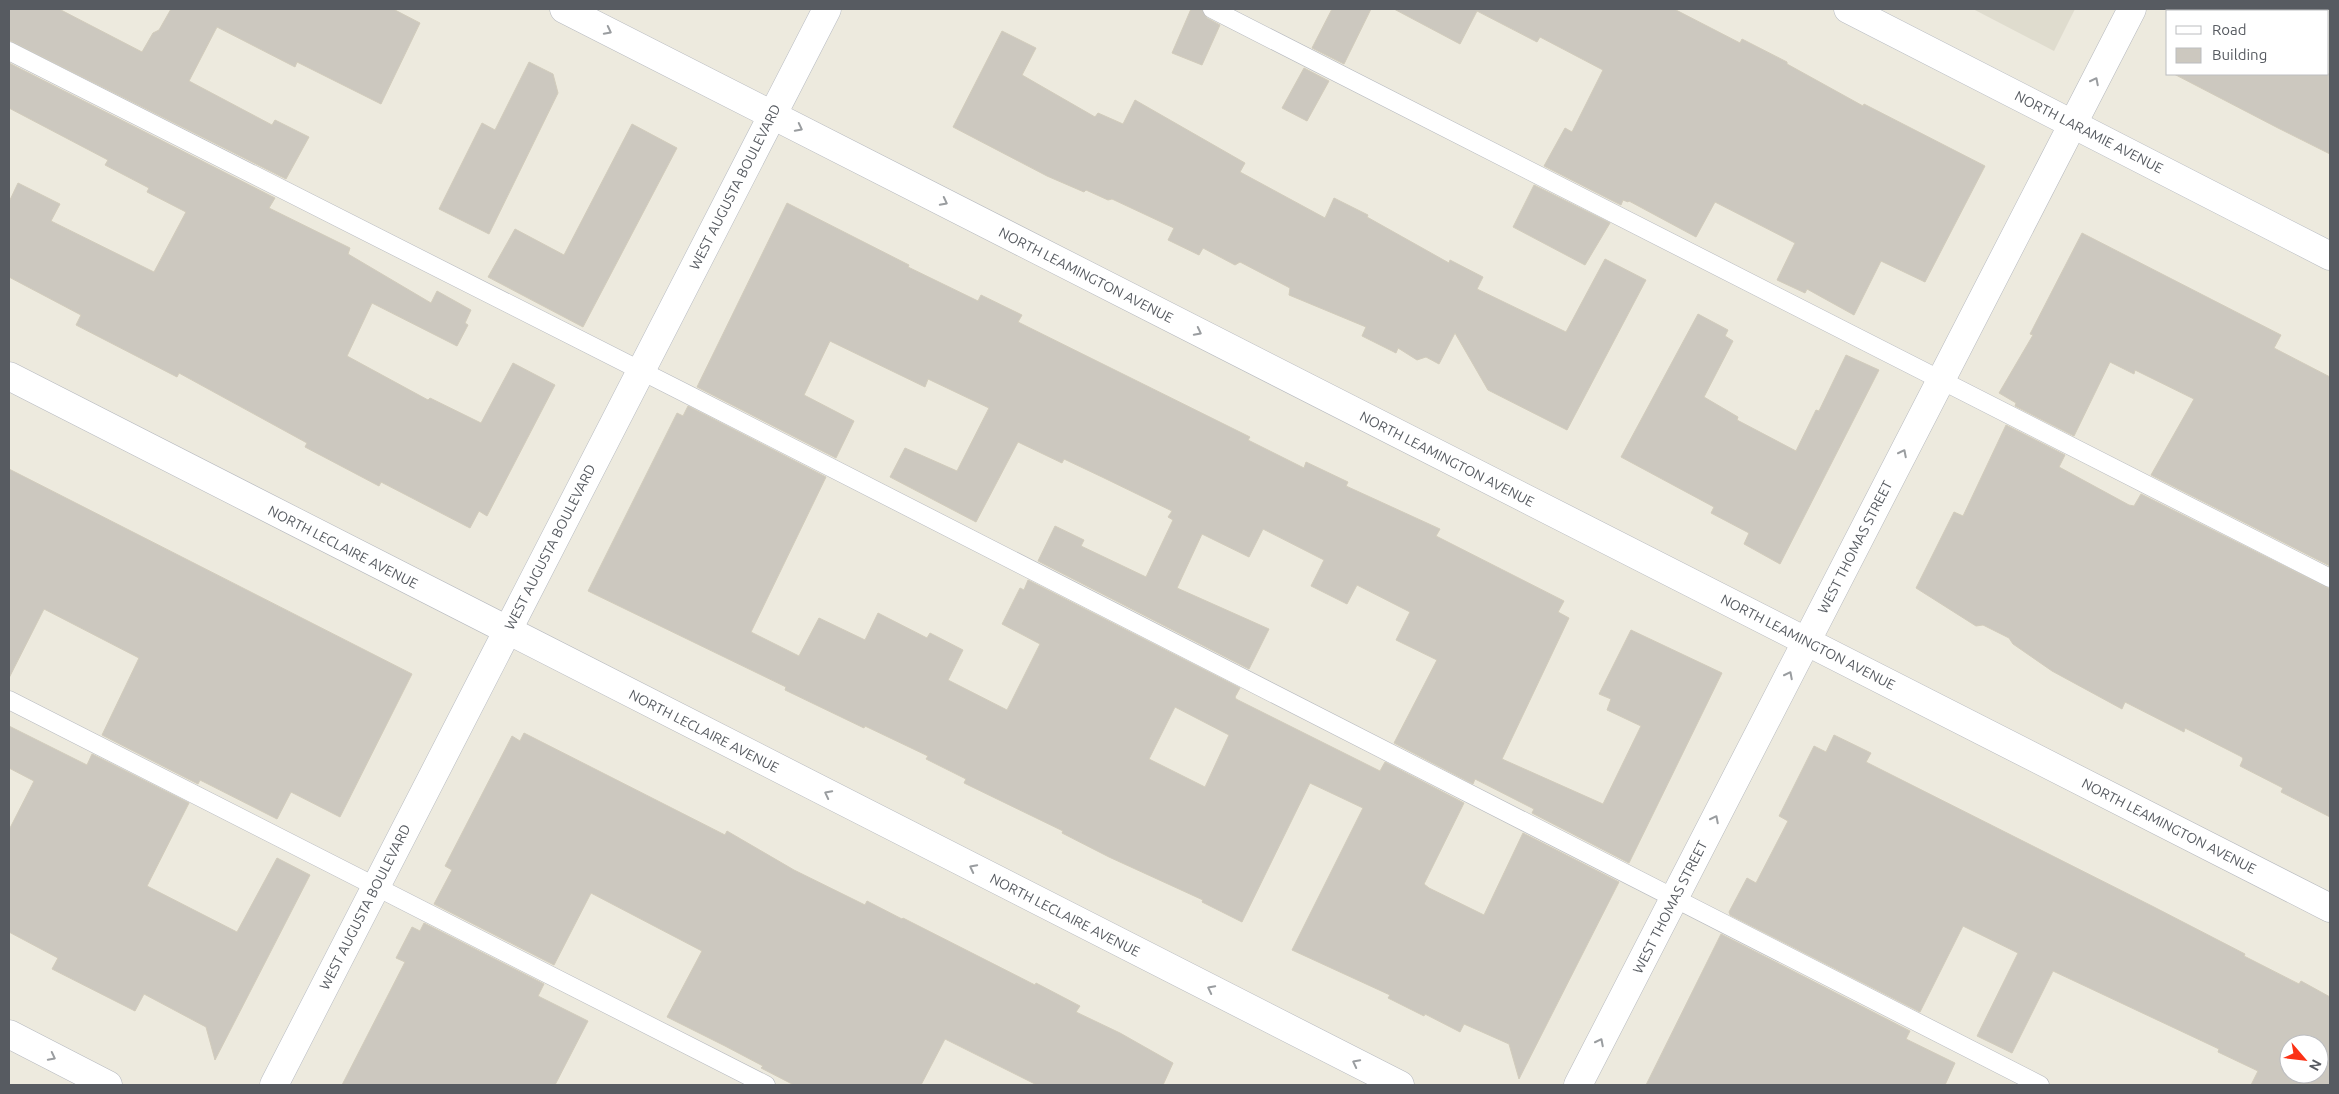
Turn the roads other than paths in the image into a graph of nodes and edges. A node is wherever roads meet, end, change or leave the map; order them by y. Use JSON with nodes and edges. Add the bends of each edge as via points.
{"nodes":[{"id":1,"x":564,"y":9,"type":"edge"},
{"id":2,"x":827,"y":9,"type":"edge"},
{"id":3,"x":1212,"y":9,"type":"edge"},
{"id":4,"x":1848,"y":9,"type":"edge"},
{"id":5,"x":2132,"y":9,"type":"edge"},
{"id":6,"x":9,"y":51,"type":"edge"},
{"id":7,"x":773,"y":114,"type":"junction"},
{"id":8,"x":2073,"y":124,"type":"junction"},
{"id":9,"x":2330,"y":256,"type":"edge"},
{"id":10,"x":641,"y":370,"type":"junction"},
{"id":11,"x":9,"y":376,"type":"edge"},
{"id":12,"x":1941,"y":380,"type":"junction"},
{"id":13,"x":2330,"y":578,"type":"edge"},
{"id":14,"x":508,"y":631,"type":"junction"},
{"id":15,"x":1806,"y":642,"type":"junction"},
{"id":16,"x":9,"y":700,"type":"edge"},
{"id":17,"x":376,"y":886,"type":"junction"},
{"id":18,"x":1673,"y":899,"type":"junction"},
{"id":19,"x":2330,"y":908,"type":"edge"},
{"id":20,"x":9,"y":1034,"type":"edge"},
{"id":21,"x":108,"y":1085,"type":"edge"},
{"id":22,"x":274,"y":1085,"type":"edge"},
{"id":23,"x":766,"y":1085,"type":"edge"},
{"id":24,"x":1400,"y":1085,"type":"edge"},
{"id":25,"x":1578,"y":1085,"type":"edge"},
{"id":26,"x":2040,"y":1085,"type":"edge"}],
"edges":[{"from":1,"to":7,"type":"street","name":"NORTH LEAMINGTON AVENUE","one_way":true},
{"from":2,"to":7,"type":"street","name":"WEST AUGUSTA BOULEVARD"},
{"from":3,"to":12,"type":"lane"},
{"from":4,"to":8,"type":"street","name":"NORTH LARAMIE AVENUE"},
{"from":8,"to":5,"type":"street","name":"WEST THOMAS STREET","one_way":true},
{"from":6,"to":10,"type":"lane"},
{"from":7,"to":10,"type":"street","name":"WEST AUGUSTA BOULEVARD"},
{"from":7,"to":15,"type":"street","name":"NORTH LEAMINGTON AVENUE","one_way":true},
{"from":8,"to":9,"type":"street","name":"NORTH LARAMIE AVENUE"},
{"from":8,"to":12,"type":"street","name":"WEST THOMAS STREET"},
{"from":10,"to":14,"type":"street","name":"WEST AUGUSTA BOULEVARD"},
{"from":10,"to":18,"type":"lane"},
{"from":11,"to":14,"type":"street","name":"NORTH LECLAIRE AVENUE"},
{"from":12,"to":13,"type":"lane"},
{"from":15,"to":12,"type":"street","name":"WEST THOMAS STREET","one_way":true},
{"from":14,"to":17,"type":"street","name":"WEST AUGUSTA BOULEVARD"},
{"from":24,"to":14,"type":"street","name":"NORTH LECLAIRE AVENUE","one_way":true},
{"from":18,"to":15,"type":"street","name":"WEST THOMAS STREET","one_way":true},
{"from":15,"to":19,"type":"street","name":"NORTH LEAMINGTON AVENUE"},
{"from":16,"to":17,"type":"lane"},
{"from":17,"to":22,"type":"street","name":"WEST AUGUSTA BOULEVARD"},
{"from":17,"to":23,"type":"lane"},
{"from":25,"to":18,"type":"street","name":"WEST THOMAS STREET","one_way":true},
{"from":18,"to":26,"type":"lane"},
{"from":20,"to":21,"type":"street","one_way":true}]}
